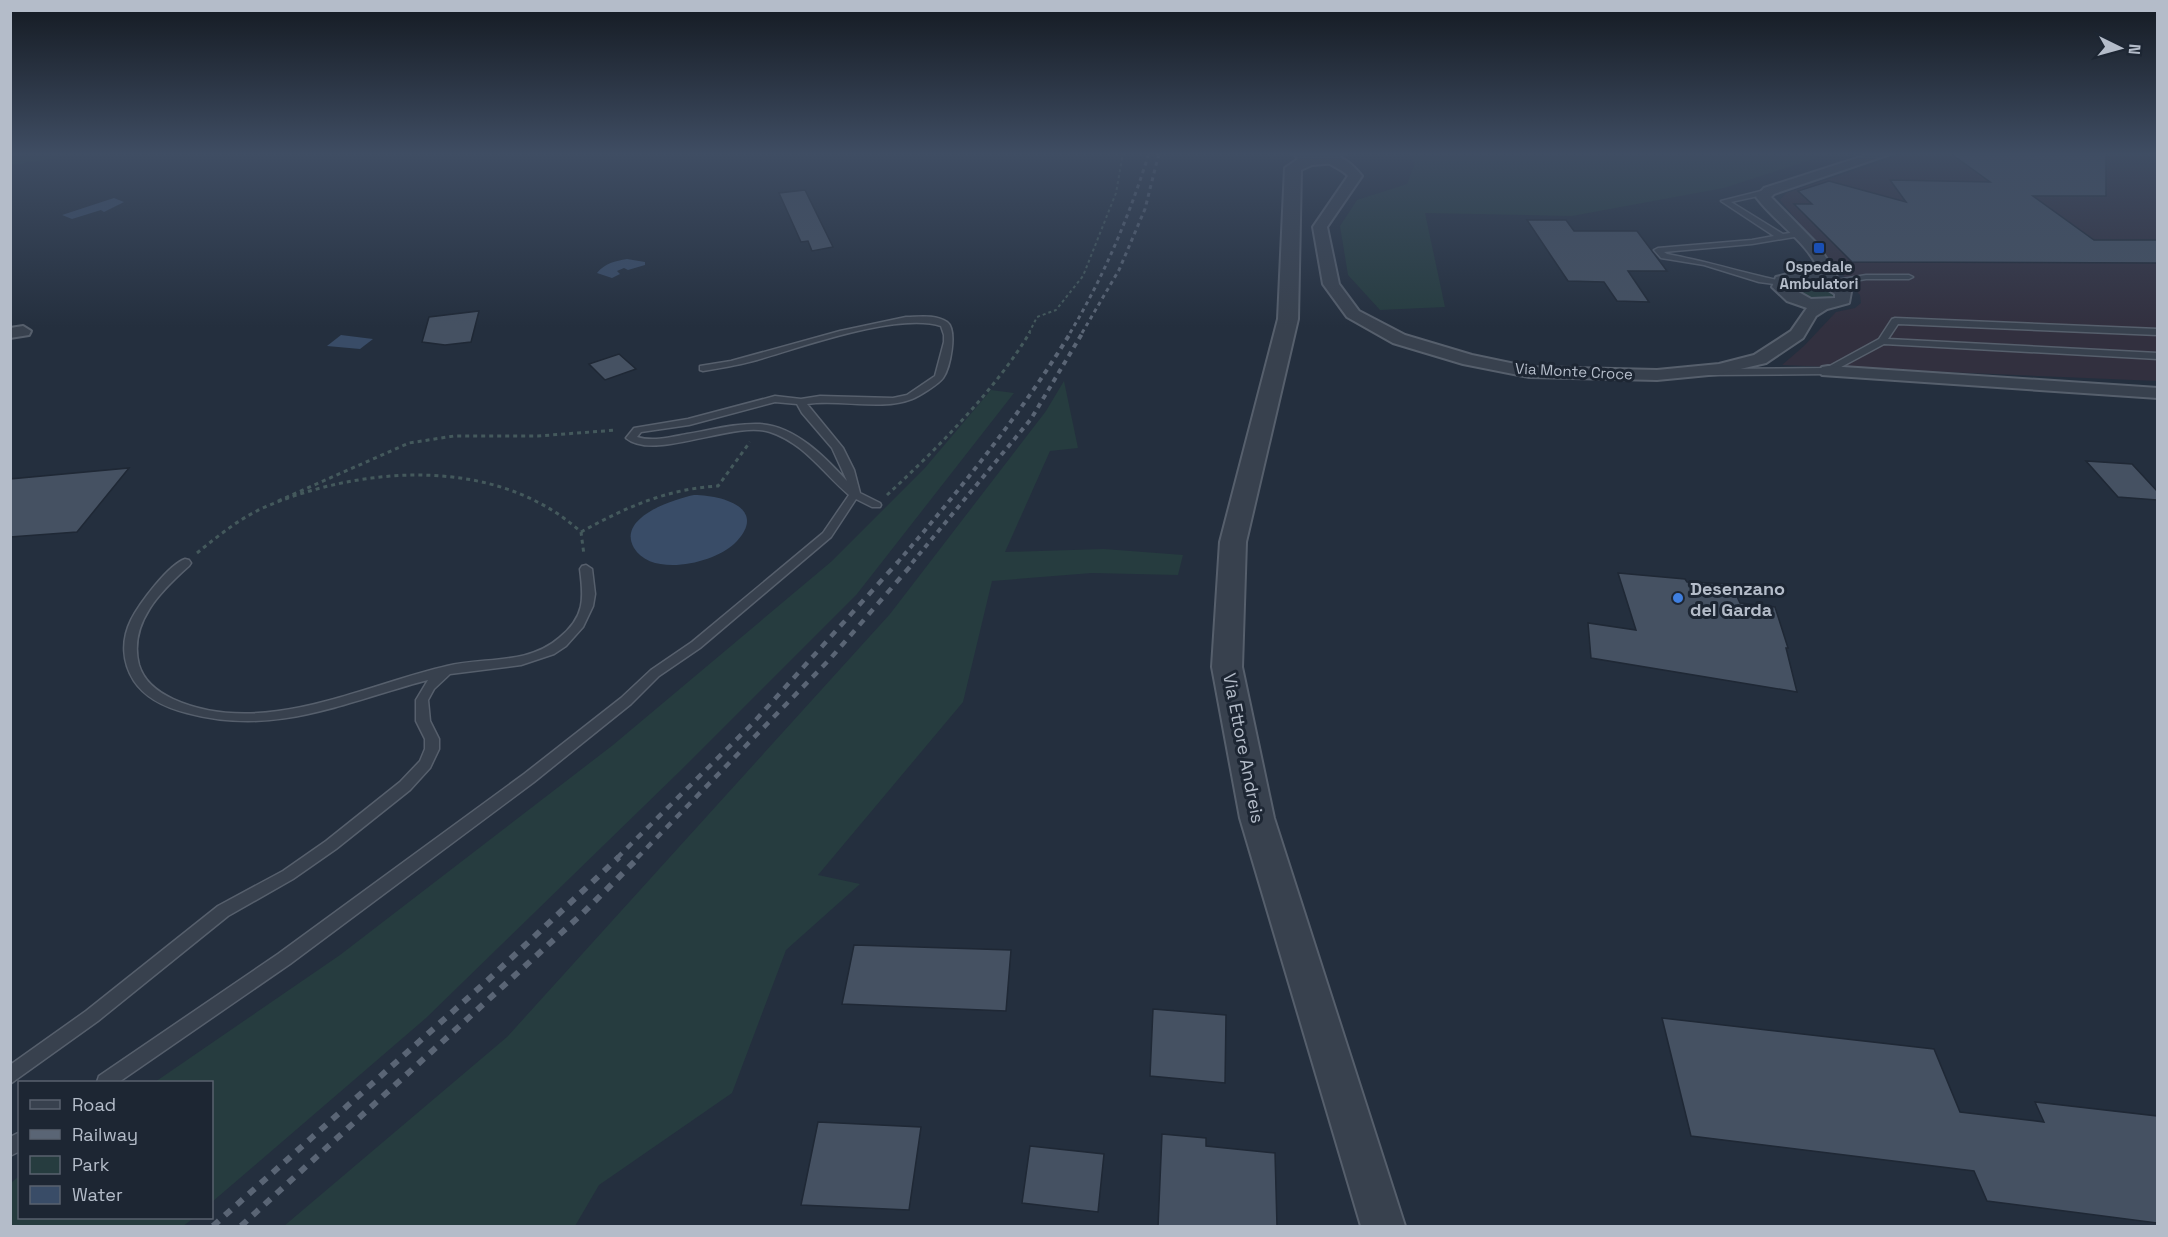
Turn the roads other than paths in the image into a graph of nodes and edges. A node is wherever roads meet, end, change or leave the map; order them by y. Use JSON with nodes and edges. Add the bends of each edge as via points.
{"nodes":[{"id":1,"x":1292,"y":211,"type":"edge"},
{"id":2,"x":1331,"y":211,"type":"edge"},
{"id":3,"x":1740,"y":211,"type":"edge"},
{"id":4,"x":1776,"y":211,"type":"edge"},
{"id":5,"x":1797,"y":234,"type":"junction"},
{"id":6,"x":1782,"y":237,"type":"junction"},
{"id":7,"x":1830,"y":276,"type":"junction"},
{"id":8,"x":1909,"y":277,"type":"dead end"},
{"id":9,"x":1780,"y":290,"type":"junction"},
{"id":10,"x":1812,"y":306,"type":"junction"},
{"id":11,"x":2157,"y":332,"type":"edge"},
{"id":12,"x":1882,"y":341,"type":"junction"},
{"id":13,"x":2157,"y":356,"type":"edge"},
{"id":14,"x":703,"y":368,"type":"dead end"},
{"id":15,"x":1828,"y":370,"type":"junction"},
{"id":16,"x":1700,"y":372,"type":"junction"},
{"id":17,"x":2157,"y":393,"type":"edge"},
{"id":18,"x":801,"y":402,"type":"junction"},
{"id":19,"x":855,"y":494,"type":"junction"},
{"id":20,"x":876,"y":505,"type":"dead end"},
{"id":21,"x":185,"y":563,"type":"road end"},
{"id":22,"x":586,"y":569,"type":"road end"},
{"id":23,"x":448,"y":670,"type":"junction"},
{"id":24,"x":10,"y":1076,"type":"edge"},
{"id":25,"x":108,"y":1081,"type":"edge"},
{"id":26,"x":1383,"y":1227,"type":"edge"}],
"edges":[{"from":1,"to":26,"type":"street","name":"Via Ettore Andreis","via":[[1288,319],[1233,542],[1227,667],[1257,818]]},
{"from":2,"to":16,"type":"street","name":"Via Monte Croce","via":[[1320,227],[1332,284],[1353,314],[1399,339],[1469,360],[1529,372]]},
{"from":3,"to":6,"type":"lane"},
{"from":4,"to":5,"type":"street"},
{"from":5,"to":6,"type":"lane"},
{"from":5,"to":7,"type":"street","via":[[1821,257]]},
{"from":6,"to":9,"type":"lane","via":[[1658,250],[1664,256],[1705,263]]},
{"from":7,"to":8,"type":"lane"},
{"from":7,"to":9,"type":"street","via":[[1785,278]]},
{"from":7,"to":10,"type":"street","name":"Via Monte Croce","via":[[1845,296],[1838,303]]},
{"from":9,"to":10,"type":"street"},
{"from":10,"to":16,"type":"street","name":"Via Monte Croce","via":[[1797,334],[1760,359]]},
{"from":11,"to":12,"type":"lane","via":[[1896,321]]},
{"from":12,"to":13,"type":"lane"},
{"from":12,"to":15,"type":"lane"},
{"from":14,"to":18,"type":"lane","via":[[733,364],[909,319],[946,325],[950,334],[939,376],[910,397],[893,401]]},
{"from":15,"to":16,"type":"lane"},
{"from":15,"to":17,"type":"street"},
{"from":18,"to":19,"type":"lane","via":[[841,454]]},
{"from":18,"to":19,"type":"lane","via":[[776,399],[689,422],[638,430],[631,438],[654,442],[745,426],[771,428],[826,465]]},
{"from":19,"to":20,"type":"lane"},
{"from":19,"to":25,"type":"lane","via":[[827,535],[529,778],[284,959]]},
{"from":21,"to":23,"type":"lane","via":[[157,588],[137,617],[128,653],[137,680],[160,699],[194,712],[228,718],[275,717],[321,708]]},
{"from":22,"to":23,"type":"lane","via":[[589,600],[563,643],[536,657]]},
{"from":23,"to":24,"type":"lane","via":[[429,687],[422,700],[423,721],[432,738],[432,749],[425,764],[405,786],[331,845],[223,911]]}]}
